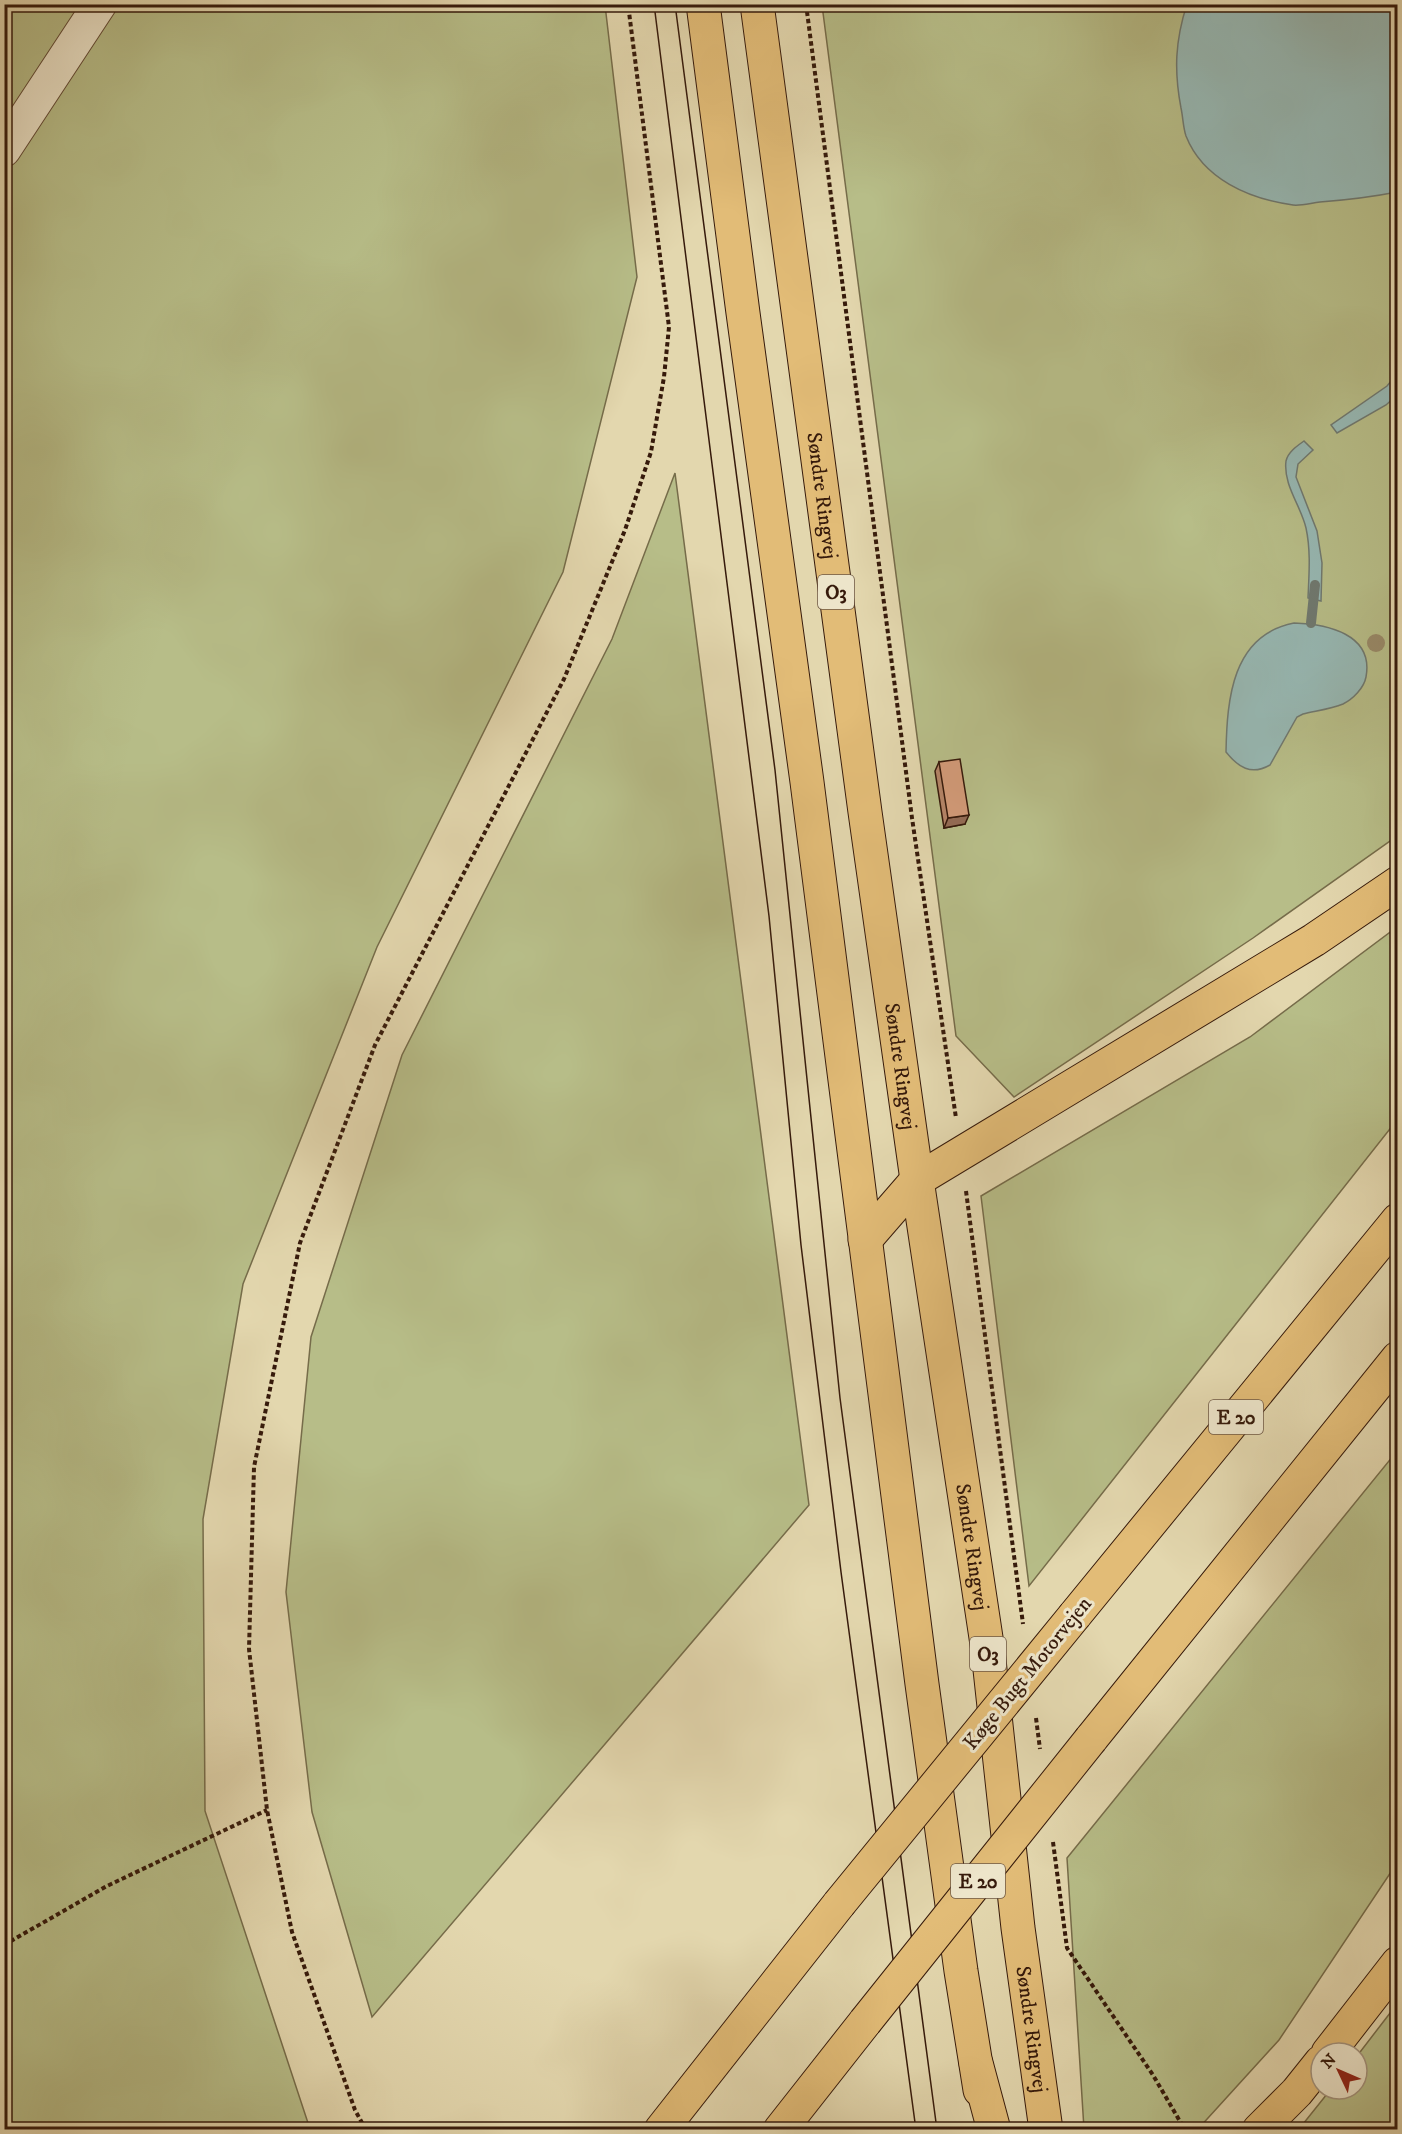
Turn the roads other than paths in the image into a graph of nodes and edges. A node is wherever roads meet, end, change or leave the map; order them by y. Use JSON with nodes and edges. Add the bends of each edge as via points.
{"nodes":[{"id":1,"x":703,"y":4,"type":"edge"},
{"id":2,"x":757,"y":4,"type":"edge"},
{"id":3,"x":89,"y":7,"type":"edge"},
{"id":4,"x":4,"y":150,"type":"edge"},
{"id":5,"x":1398,"y":883,"type":"edge"},
{"id":6,"x":917,"y":1180,"type":"junction"},
{"id":7,"x":1398,"y":1220,"type":"edge"},
{"id":8,"x":865,"y":1240,"type":"junction"},
{"id":9,"x":1398,"y":1358,"type":"edge"},
{"id":10,"x":1398,"y":1963,"type":"edge"},
{"id":11,"x":1337,"y":2041,"type":"edge"},
{"id":12,"x":976,"y":2063,"type":"junction"},
{"id":13,"x":1309,"y":2077,"type":"edge"},
{"id":14,"x":661,"y":2130,"type":"edge"},
{"id":15,"x":780,"y":2130,"type":"edge"},
{"id":16,"x":985,"y":2130,"type":"edge"},
{"id":17,"x":994,"y":2130,"type":"edge"},
{"id":18,"x":1046,"y":2130,"type":"edge"},
{"id":19,"x":1260,"y":2130,"type":"edge"}],
"edges":[{"from":1,"to":8,"type":"main road"},
{"from":2,"to":6,"type":"main road","name":"Søndre Ringvej","number":"O3"},
{"from":3,"to":4,"type":"street"},
{"from":5,"to":6,"type":"main road","via":[[1314,940]]},
{"from":6,"to":8,"type":"main road"},
{"from":6,"to":18,"type":"main road","name":"Søndre Ringvej","number":"O3","via":[[988,1651],[1018,1928]]},
{"from":7,"to":14,"type":"main road","name":"Køge Bugt Motorvejen","number":"E 20","bridge":true,"via":[[839,1904]]},
{"from":8,"to":12,"type":"main road"},
{"from":9,"to":15,"type":"main road","number":"E 20","bridge":true},
{"from":10,"to":11,"type":"main road"},
{"from":12,"to":16,"type":"main road"},
{"from":12,"to":17,"type":"main road"},
{"from":13,"to":19,"type":"main road"}]}
